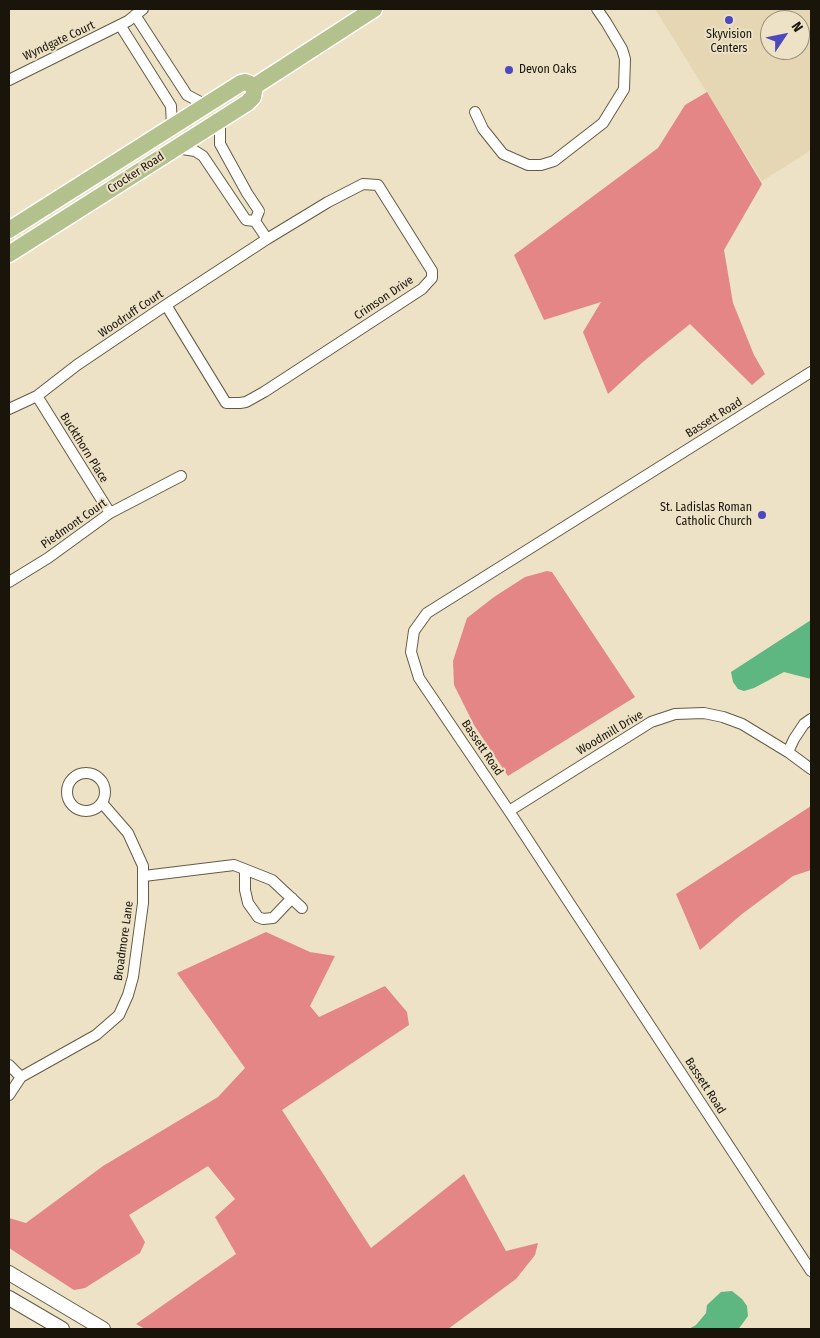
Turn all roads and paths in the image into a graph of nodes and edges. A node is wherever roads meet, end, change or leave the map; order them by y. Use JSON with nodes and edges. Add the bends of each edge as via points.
{"nodes":[{"id":1,"x":374,"y":9,"type":"edge"},
{"id":2,"x":597,"y":9,"type":"edge"},
{"id":3,"x":139,"y":12,"type":"edge"},
{"id":4,"x":120,"y":25,"type":"junction"},
{"id":5,"x":9,"y":80,"type":"edge"},
{"id":6,"x":255,"y":86,"type":"junction"},
{"id":7,"x":206,"y":105,"type":"junction"},
{"id":8,"x":475,"y":112,"type":"dead end"},
{"id":9,"x":220,"y":120,"type":"junction"},
{"id":10,"x":172,"y":126,"type":"junction"},
{"id":11,"x":176,"y":148,"type":"junction"},
{"id":12,"x":256,"y":221,"type":"junction"},
{"id":13,"x":9,"y":230,"type":"edge"},
{"id":14,"x":267,"y":239,"type":"junction"},
{"id":15,"x":9,"y":254,"type":"edge"},
{"id":16,"x":166,"y":305,"type":"junction"},
{"id":17,"x":811,"y":372,"type":"edge"},
{"id":18,"x":37,"y":396,"type":"junction"},
{"id":19,"x":9,"y":409,"type":"edge"},
{"id":20,"x":181,"y":476,"type":"dead end"},
{"id":21,"x":110,"y":513,"type":"junction"},
{"id":22,"x":9,"y":582,"type":"edge"},
{"id":23,"x":811,"y":719,"type":"edge"},
{"id":24,"x":788,"y":752,"type":"junction"},
{"id":25,"x":811,"y":769,"type":"edge"},
{"id":26,"x":102,"y":803,"type":"dead end"},
{"id":27,"x":509,"y":811,"type":"junction"},
{"id":28,"x":245,"y":870,"type":"junction"},
{"id":29,"x":144,"y":876,"type":"junction"},
{"id":30,"x":292,"y":898,"type":"junction"},
{"id":31,"x":302,"y":908,"type":"dead end"},
{"id":32,"x":9,"y":1065,"type":"edge"},
{"id":33,"x":21,"y":1077,"type":"junction"},
{"id":34,"x":9,"y":1095,"type":"edge"},
{"id":35,"x":810,"y":1265,"type":"edge"},
{"id":36,"x":9,"y":1274,"type":"edge"},
{"id":37,"x":9,"y":1298,"type":"edge"},
{"id":38,"x":62,"y":1329,"type":"edge"},
{"id":39,"x":103,"y":1329,"type":"edge"}],
"edges":[{"from":1,"to":6,"type":"main road","name":"Crocker Road"},
{"from":2,"to":8,"type":"street","via":[[625,59],[624,89],[603,123],[554,161],[528,165],[503,154],[483,129]]},
{"from":3,"to":4,"type":"street","name":"Wyndgate Court"},
{"from":3,"to":7,"type":"street","name":"Wyndgate Court","via":[[187,95]]},
{"from":4,"to":5,"type":"street","name":"Wyndgate Court"},
{"from":4,"to":10,"type":"street","via":[[171,106]]},
{"from":6,"to":7,"type":"main road","name":"Crocker Road","via":[[243,82]]},
{"from":6,"to":9,"type":"main road","name":"Crocker Road","via":[[252,97]]},
{"from":7,"to":10,"type":"main road","name":"Crocker Road"},
{"from":9,"to":11,"type":"main road","name":"Crocker Road"},
{"from":9,"to":12,"type":"street","via":[[220,144],[259,211]]},
{"from":10,"to":13,"type":"main road","name":"Crocker Road"},
{"from":11,"to":12,"type":"street","via":[[204,156],[246,220]]},
{"from":11,"to":15,"type":"main road","name":"Crocker Road"},
{"from":12,"to":14,"type":"street"},
{"from":14,"to":16,"type":"street","name":"Woodruff Court"},
{"from":14,"to":16,"type":"street","name":"Crimson Drive","via":[[363,184],[378,185],[432,271],[432,278],[422,289],[264,392],[240,403],[226,403]]},
{"from":16,"to":18,"type":"street","name":"Woodruff Court"},
{"from":17,"to":27,"type":"street","name":"Bassett Road","via":[[427,612],[414,630],[411,652],[419,678]]},
{"from":18,"to":19,"type":"street","name":"Woodruff Court"},
{"from":18,"to":21,"type":"street","name":"Buckthorn Place"},
{"from":20,"to":21,"type":"street","name":"Piedmont Court"},
{"from":21,"to":22,"type":"street","name":"Piedmont Court"},
{"from":23,"to":24,"type":"street","via":[[804,724]]},
{"from":24,"to":25,"type":"street","name":"Woodmill Drive"},
{"from":24,"to":27,"type":"street","name":"Woodmill Drive","via":[[724,717],[704,713],[675,714],[651,722]]},
{"from":26,"to":29,"type":"street","name":"Broadmore Lane","via":[[128,832]]},
{"from":27,"to":35,"type":"street","name":"Bassett Road"},
{"from":28,"to":29,"type":"street","via":[[234,865]]},
{"from":28,"to":30,"type":"street","via":[[272,880]]},
{"from":28,"to":30,"type":"street","via":[[248,903],[258,917],[273,918]]},
{"from":29,"to":33,"type":"street","name":"Broadmore Lane","via":[[133,977],[119,1015],[96,1035]]},
{"from":30,"to":31,"type":"street"},
{"from":32,"to":33,"type":"street"},
{"from":33,"to":34,"type":"street","name":"Broadmore Lane"},
{"from":36,"to":39,"type":"main road"},
{"from":37,"to":38,"type":"main road"}]}
